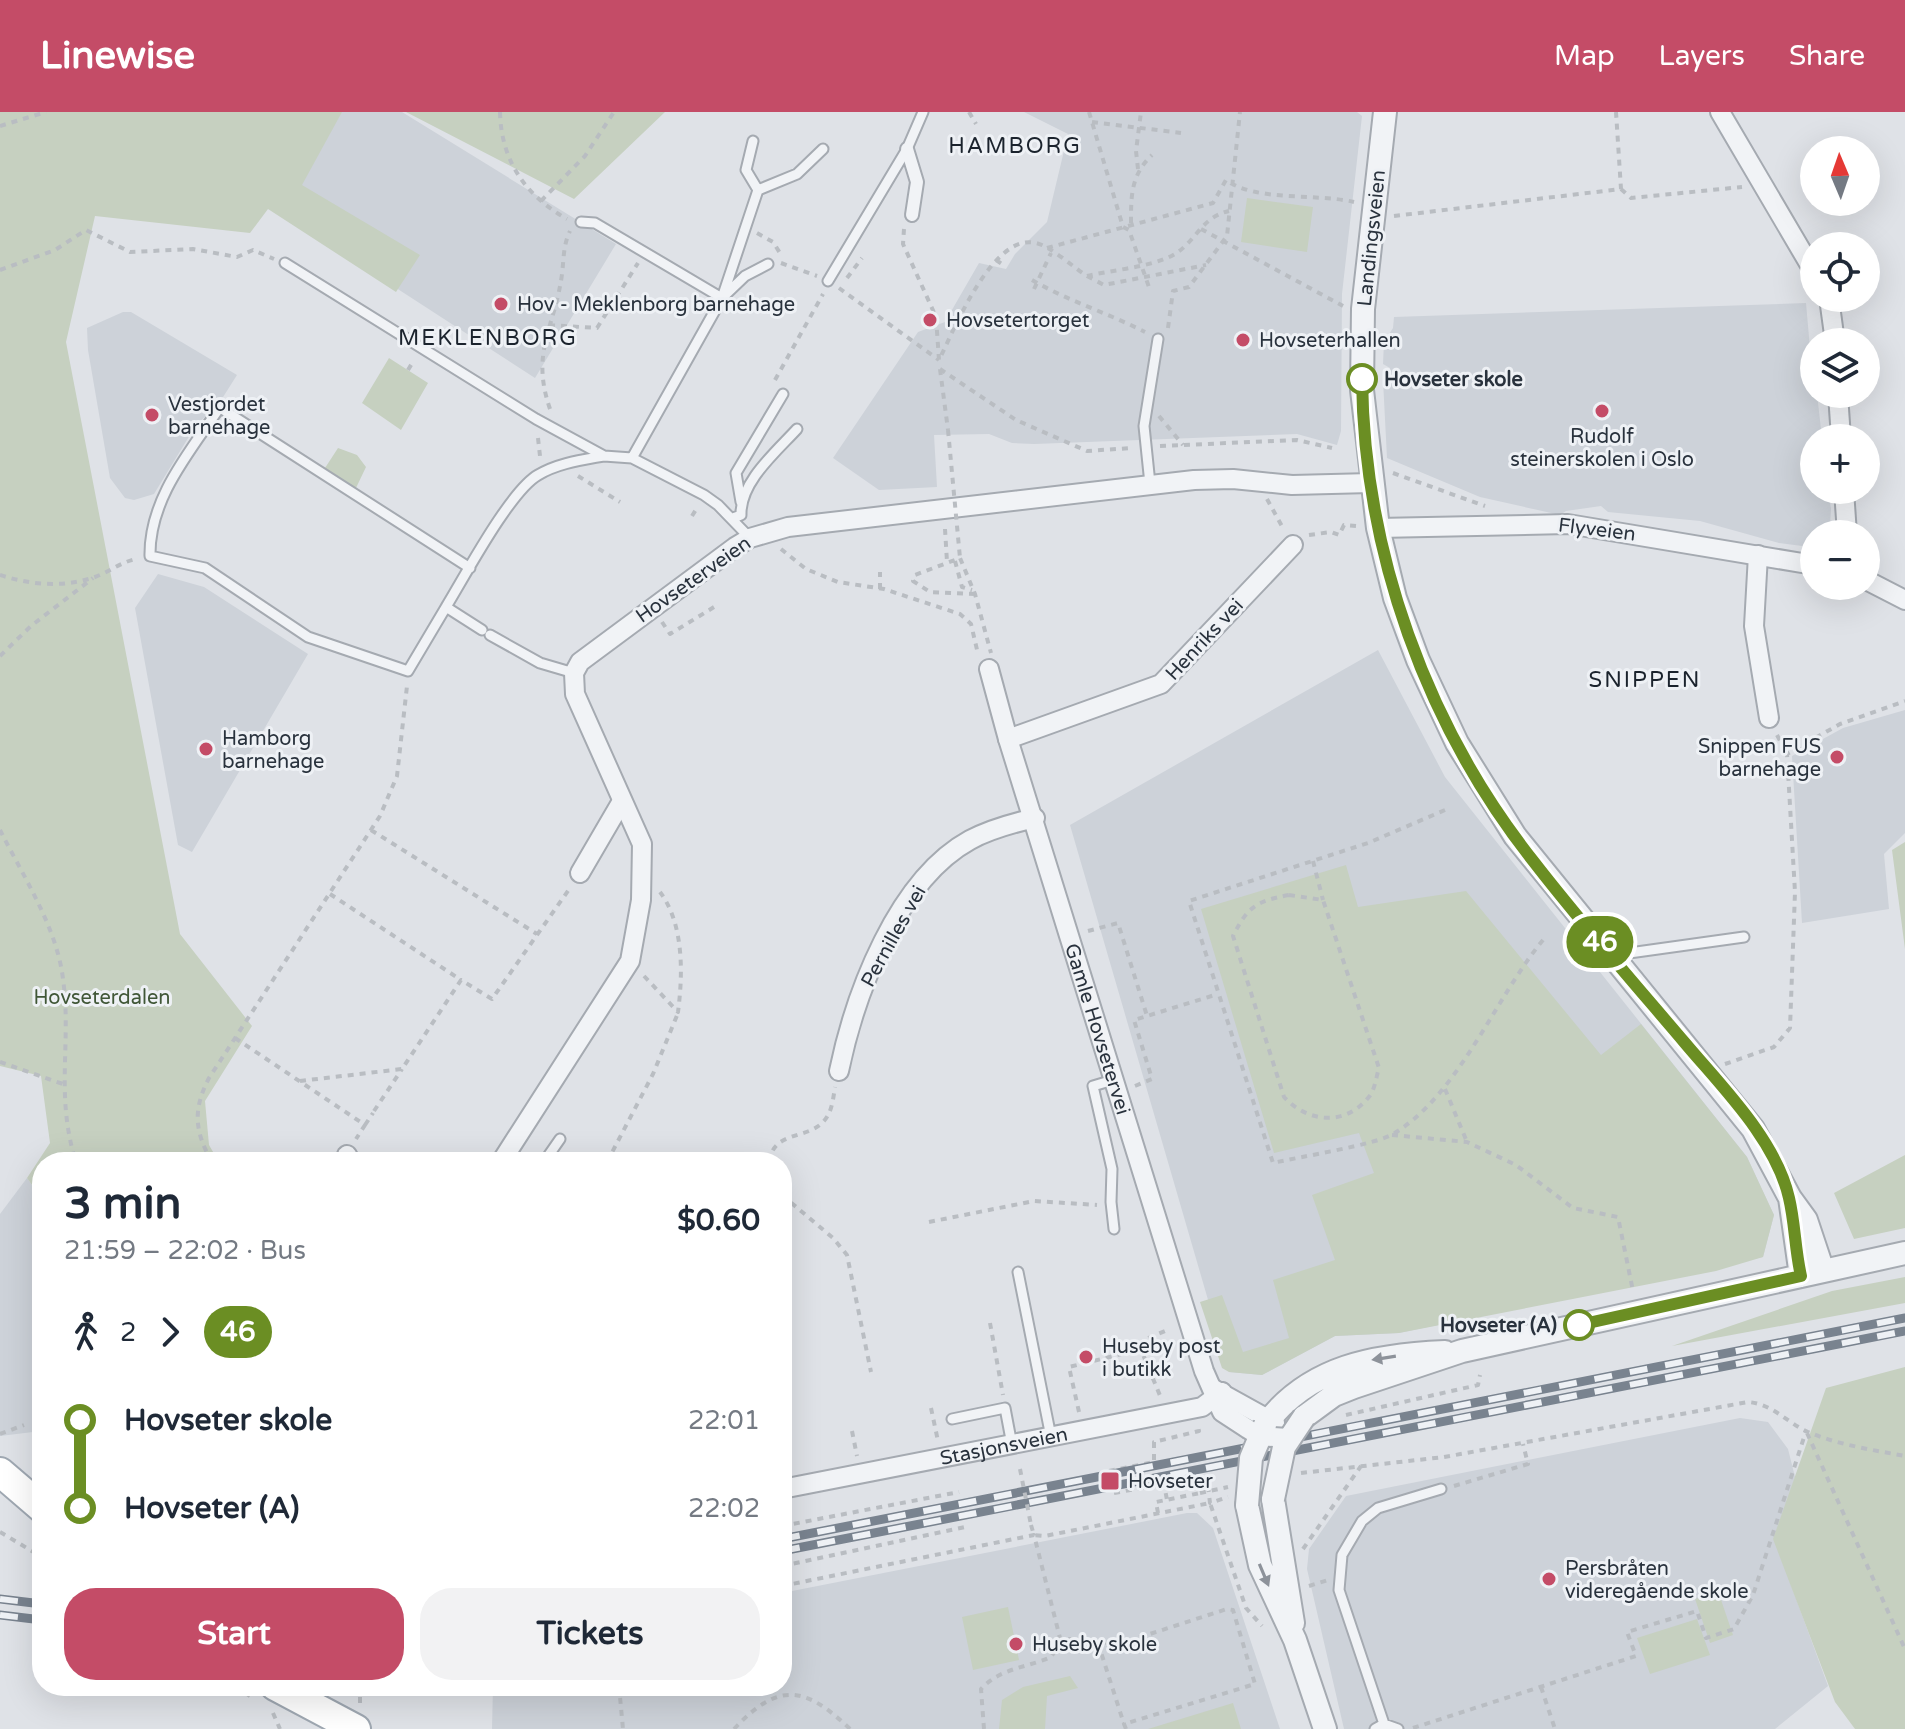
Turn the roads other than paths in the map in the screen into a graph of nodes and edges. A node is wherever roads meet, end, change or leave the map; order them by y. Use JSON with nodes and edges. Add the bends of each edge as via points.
{"nodes":[{"id":1,"x":923,"y":112,"type":"edge"},
{"id":2,"x":1385,"y":112,"type":"edge"},
{"id":3,"x":1720,"y":112,"type":"edge"},
{"id":4,"x":753,"y":141,"type":"dead end"},
{"id":5,"x":823,"y":149,"type":"dead end"},
{"id":6,"x":907,"y":149,"type":"junction"},
{"id":7,"x":758,"y":190,"type":"junction"},
{"id":8,"x":912,"y":215,"type":"dead end"},
{"id":9,"x":581,"y":222,"type":"road end"},
{"id":10,"x":1800,"y":248,"type":"edge"},
{"id":11,"x":285,"y":263,"type":"road end"},
{"id":12,"x":768,"y":264,"type":"road end"},
{"id":13,"x":828,"y":281,"type":"road end"},
{"id":14,"x":722,"y":298,"type":"junction"},
{"id":15,"x":1158,"y":339,"type":"road end"},
{"id":16,"x":783,"y":394,"type":"dead end"},
{"id":17,"x":797,"y":429,"type":"dead end"},
{"id":18,"x":604,"y":456,"type":"junction"},
{"id":19,"x":632,"y":458,"type":"junction"},
{"id":20,"x":1371,"y":483,"type":"junction"},
{"id":21,"x":1150,"y":484,"type":"junction"},
{"id":22,"x":741,"y":502,"type":"junction"},
{"id":23,"x":733,"y":518,"type":"junction"},
{"id":24,"x":1378,"y":528,"type":"junction"},
{"id":25,"x":757,"y":535,"type":"junction"},
{"id":26,"x":1293,"y":545,"type":"road end"},
{"id":27,"x":1758,"y":555,"type":"junction"},
{"id":28,"x":1800,"y":562,"type":"edge"},
{"id":29,"x":470,"y":568,"type":"junction"},
{"id":30,"x":1880,"y":587,"type":"edge"},
{"id":31,"x":1905,"y":600,"type":"edge"},
{"id":32,"x":446,"y":607,"type":"junction"},
{"id":33,"x":989,"y":669,"type":"road end"},
{"id":34,"x":574,"y":673,"type":"junction"},
{"id":35,"x":1769,"y":718,"type":"dead end"},
{"id":36,"x":1008,"y":739,"type":"junction"},
{"id":37,"x":622,"y":801,"type":"junction"},
{"id":38,"x":1035,"y":818,"type":"junction"},
{"id":39,"x":580,"y":873,"type":"road end"},
{"id":40,"x":1744,"y":937,"type":"dead end"},
{"id":41,"x":1611,"y":956,"type":"junction"},
{"id":42,"x":839,"y":1071,"type":"road end"},
{"id":43,"x":1122,"y":1084,"type":"junction"},
{"id":44,"x":560,"y":1139,"type":"dead end"},
{"id":45,"x":513,"y":1152,"type":"edge"},
{"id":46,"x":551,"y":1152,"type":"edge"},
{"id":47,"x":1114,"y":1229,"type":"dead end"},
{"id":48,"x":1905,"y":1253,"type":"edge"},
{"id":49,"x":1018,"y":1272,"type":"dead end"},
{"id":50,"x":1812,"y":1273,"type":"junction"},
{"id":51,"x":1462,"y":1351,"type":"junction"},
{"id":52,"x":1216,"y":1393,"type":"junction"},
{"id":53,"x":952,"y":1419,"type":"dead end"},
{"id":54,"x":1268,"y":1428,"type":"junction"},
{"id":55,"x":1051,"y":1437,"type":"junction"},
{"id":56,"x":1015,"y":1454,"type":"junction"},
{"id":57,"x":3,"y":1484,"type":"edge"},
{"id":58,"x":792,"y":1487,"type":"edge"},
{"id":59,"x":1441,"y":1489,"type":"road end"},
{"id":60,"x":32,"y":1502,"type":"edge"},
{"id":61,"x":1295,"y":1640,"type":"junction"},
{"id":62,"x":274,"y":1698,"type":"edge"},
{"id":63,"x":1379,"y":1726,"type":"edge"},
{"id":64,"x":356,"y":1729,"type":"edge"},
{"id":65,"x":1325,"y":1729,"type":"edge"},
{"id":66,"x":1398,"y":1729,"type":"edge"}],
"edges":[{"from":1,"to":6,"type":"lane"},
{"from":2,"to":20,"type":"street","name":"Landingsveien","via":[[1362,334]]},
{"from":3,"to":10,"type":"street"},
{"from":4,"to":7,"type":"lane","via":[[746,170]]},
{"from":5,"to":7,"type":"lane","via":[[797,174]]},
{"from":6,"to":8,"type":"street","via":[[917,182]]},
{"from":6,"to":13,"type":"lane"},
{"from":7,"to":14,"type":"lane"},
{"from":9,"to":14,"type":"lane","via":[[595,223]]},
{"from":11,"to":18,"type":"lane"},
{"from":12,"to":14,"type":"lane","via":[[745,276]]},
{"from":14,"to":19,"type":"lane"},
{"from":15,"to":21,"type":"lane","via":[[1144,426]]},
{"from":16,"to":22,"type":"lane","via":[[736,473]]},
{"from":17,"to":22,"type":"lane","via":[[758,473]]},
{"from":18,"to":19,"type":"lane"},
{"from":18,"to":29,"type":"lane","via":[[536,475]]},
{"from":19,"to":23,"type":"lane","via":[[704,495]]},
{"from":20,"to":21,"type":"street","name":"Hovseterveien","via":[[1292,485],[1214,479]]},
{"from":20,"to":24,"type":"street","name":"Landingsveien"},
{"from":21,"to":25,"type":"street","name":"Hovseterveien"},
{"from":22,"to":23,"type":"lane","via":[[741,515]]},
{"from":23,"to":25,"type":"lane"},
{"from":24,"to":27,"type":"street","name":"Flyveien","via":[[1568,524]]},
{"from":24,"to":41,"type":"street","name":"Landingsveien","via":[[1405,625],[1457,743],[1531,859]]},
{"from":25,"to":34,"type":"street","name":"Hovseterveien","via":[[653,606],[580,662]]},
{"from":26,"to":36,"type":"street","name":"Henriks vei","via":[[1161,684]]},
{"from":27,"to":28,"type":"street","name":"Flyveien"},
{"from":27,"to":35,"type":"street","via":[[1754,626]]},
{"from":29,"to":32,"type":"lane"},
{"from":29,"to":32,"type":"lane","via":[[229,411],[218,410],[156,513],[150,556],[205,568],[308,637],[408,671]]},
{"from":30,"to":31,"type":"street"},
{"from":32,"to":34,"type":"lane","via":[[540,663]]},
{"from":33,"to":36,"type":"street","name":"Gamle Hovsetervei"},
{"from":34,"to":37,"type":"street","via":[[575,694]]},
{"from":36,"to":38,"type":"street","name":"Gamle Hovsetervei"},
{"from":37,"to":39,"type":"street"},
{"from":37,"to":45,"type":"street","via":[[642,844],[630,961]]},
{"from":38,"to":42,"type":"street","name":"Pernilles vei","via":[[971,840],[923,882],[866,979]]},
{"from":38,"to":43,"type":"street","name":"Gamle Hovsetervei"},
{"from":40,"to":41,"type":"lane"},
{"from":41,"to":50,"type":"street","name":"Landingsveien","via":[[1764,1145],[1811,1230]]},
{"from":43,"to":47,"type":"lane","via":[[1093,1086],[1112,1169]]},
{"from":43,"to":52,"type":"street","name":"Gamle Hovsetervei"},
{"from":44,"to":46,"type":"lane"},
{"from":48,"to":50,"type":"street"},
{"from":49,"to":55,"type":"lane"},
{"from":50,"to":51,"type":"street"},
{"from":51,"to":54,"type":"street","bridge":true,"via":[[1354,1387],[1304,1417]]},
{"from":51,"to":54,"type":"street","one_way":true,"via":[[1373,1359],[1331,1371],[1298,1389]]},
{"from":52,"to":54,"type":"street","name":"Gamle Hovsetervei","via":[[1222,1412]]},
{"from":52,"to":55,"type":"street","name":"Stasjonsveien","via":[[1194,1409]]},
{"from":53,"to":56,"type":"lane","via":[[1005,1408]]},
{"from":54,"to":61,"type":"street","bridge":true,"via":[[1276,1475],[1273,1499]]},
{"from":54,"to":61,"type":"street","one_way":true,"bridge":true,"via":[[1251,1458],[1250,1530],[1263,1575]]},
{"from":55,"to":56,"type":"street","name":"Stasjonsveien"},
{"from":56,"to":58,"type":"street","name":"Stasjonsveien"},
{"from":57,"to":60,"type":"main road"},
{"from":59,"to":63,"type":"lane","via":[[1378,1508],[1362,1521],[1342,1555],[1339,1590]]},
{"from":61,"to":65,"type":"street"},
{"from":62,"to":64,"type":"main road"},
{"from":63,"to":66,"type":"lane"}]}
